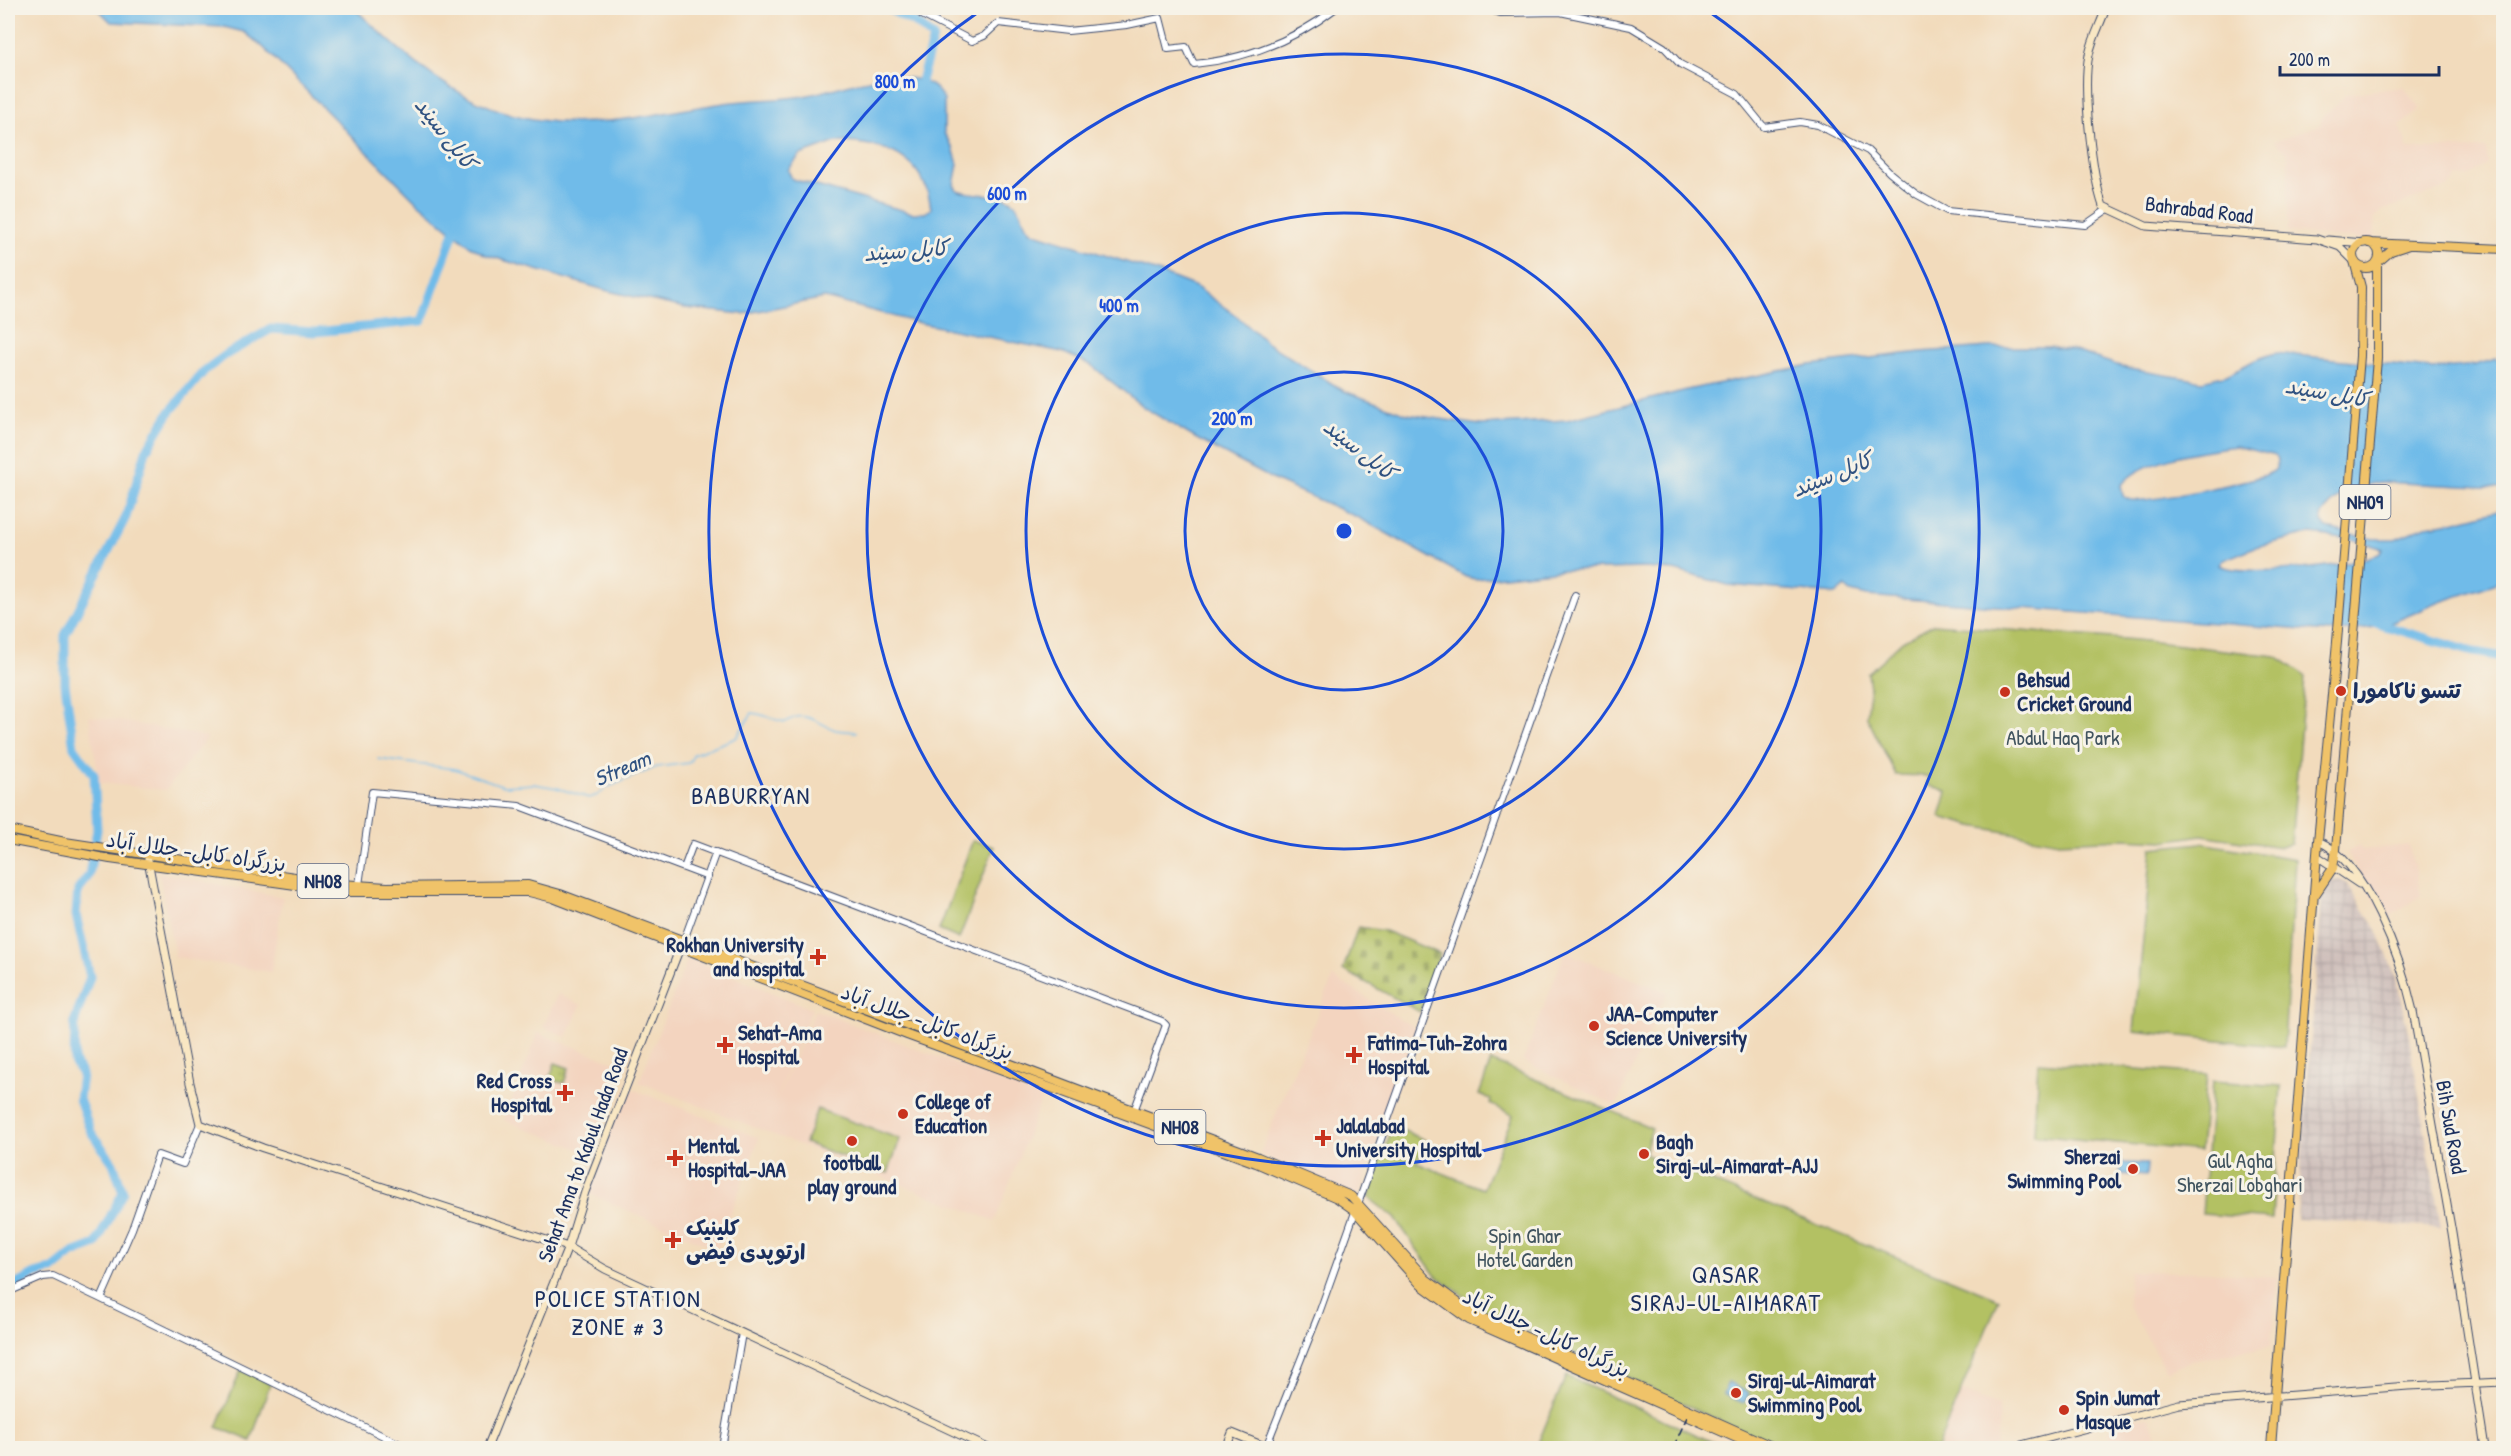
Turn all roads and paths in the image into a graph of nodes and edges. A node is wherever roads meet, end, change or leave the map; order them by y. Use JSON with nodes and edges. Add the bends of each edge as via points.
{"nodes":[{"id":1,"x":914,"y":8,"type":"edge"},
{"id":2,"x":1336,"y":8,"type":"edge"},
{"id":3,"x":1483,"y":8,"type":"edge"},
{"id":4,"x":2106,"y":8,"type":"edge"},
{"id":5,"x":2108,"y":208,"type":"junction"},
{"id":6,"x":2317,"y":239,"type":"junction"},
{"id":7,"x":2367,"y":243,"type":"junction"},
{"id":8,"x":2409,"y":245,"type":"junction"},
{"id":9,"x":2504,"y":249,"type":"edge"},
{"id":10,"x":2354,"y":261,"type":"junction"},
{"id":11,"x":2377,"y":263,"type":"junction"},
{"id":12,"x":1575,"y":595,"type":"dead end"},
{"id":13,"x":2324,"y":779,"type":"junction"},
{"id":14,"x":2340,"y":780,"type":"junction"},
{"id":15,"x":8,"y":830,"type":"edge"},
{"id":16,"x":8,"y":840,"type":"edge"},
{"id":17,"x":2318,"y":841,"type":"junction"},
{"id":18,"x":64,"y":847,"type":"junction"},
{"id":19,"x":2336,"y":850,"type":"junction"},
{"id":20,"x":716,"y":852,"type":"junction"},
{"id":21,"x":111,"y":854,"type":"junction"},
{"id":22,"x":147,"y":855,"type":"junction"},
{"id":23,"x":2317,"y":856,"type":"junction"},
{"id":24,"x":150,"y":864,"type":"junction"},
{"id":25,"x":684,"y":868,"type":"junction"},
{"id":26,"x":2332,"y":868,"type":"junction"},
{"id":27,"x":708,"y":877,"type":"junction"},
{"id":28,"x":359,"y":885,"type":"junction"},
{"id":29,"x":2364,"y":887,"type":"junction"},
{"id":30,"x":2314,"y":898,"type":"junction"},
{"id":31,"x":682,"y":944,"type":"junction"},
{"id":32,"x":1133,"y":1114,"type":"junction"},
{"id":33,"x":201,"y":1124,"type":"junction"},
{"id":34,"x":1356,"y":1206,"type":"junction"},
{"id":35,"x":568,"y":1247,"type":"junction"},
{"id":36,"x":8,"y":1292,"type":"edge"},
{"id":37,"x":101,"y":1299,"type":"junction"},
{"id":38,"x":742,"y":1333,"type":"junction"},
{"id":39,"x":2474,"y":1382,"type":"junction"},
{"id":40,"x":2504,"y":1382,"type":"edge"},
{"id":41,"x":2277,"y":1397,"type":"junction"},
{"id":42,"x":1268,"y":1448,"type":"edge"},
{"id":43,"x":408,"y":1449,"type":"edge"},
{"id":44,"x":487,"y":1449,"type":"edge"},
{"id":45,"x":722,"y":1449,"type":"edge"},
{"id":46,"x":988,"y":1449,"type":"edge"},
{"id":47,"x":1226,"y":1449,"type":"edge"},
{"id":48,"x":1759,"y":1449,"type":"edge"},
{"id":49,"x":1776,"y":1449,"type":"edge"},
{"id":50,"x":2010,"y":1449,"type":"edge"},
{"id":51,"x":2271,"y":1449,"type":"edge"},
{"id":52,"x":2485,"y":1449,"type":"edge"}],
"edges":[{"from":1,"to":2,"type":"street","via":[[972,41],[999,22],[1068,31],[1160,18],[1168,49],[1186,47],[1194,64],[1281,43]]},
{"from":3,"to":5,"type":"street","via":[[1500,14],[1560,12],[1631,27],[1664,47],[1680,64],[1737,94],[1764,127],[1800,122],[1818,125],[1868,151],[1916,194],[1947,211],[2085,225]]},
{"from":4,"to":5,"type":"main road","via":[[2089,55],[2087,83],[2099,195]]},
{"from":5,"to":6,"type":"main road","name":"Bahrabad Road","via":[[2146,226]]},
{"from":6,"to":7,"type":"main road"},
{"from":6,"to":10,"type":"main road","name":"Bahrabad Road","via":[[2340,247]]},
{"from":7,"to":8,"type":"main road"},
{"from":7,"to":10,"type":"main road","via":[[2355,249]]},
{"from":7,"to":11,"type":"main road","number":"NH09","via":[[2378,251]]},
{"from":8,"to":9,"type":"main road"},
{"from":8,"to":11,"type":"main road","via":[[2391,251]]},
{"from":10,"to":11,"type":"main road","via":[[2367,268]]},
{"from":10,"to":13,"type":"main road","number":"NH09","via":[[2361,297],[2360,359]]},
{"from":11,"to":14,"type":"main road","number":"NH09","via":[[2377,359]]},
{"from":12,"to":34,"type":"street"},
{"from":13,"to":14,"type":"main road"},
{"from":13,"to":17,"type":"main road","number":"NH09"},
{"from":14,"to":19,"type":"main road","number":"NH09"},
{"from":15,"to":18,"type":"main road","number":"NH08"},
{"from":16,"to":18,"type":"main road","name":"بزرگراه کابل- جلال آباد","number":"NH08"},
{"from":17,"to":19,"type":"main road","name":"Bih Sud Road"},
{"from":17,"to":23,"type":"main road","number":"NH09"},
{"from":18,"to":21,"type":"main road","name":"بزرگراه کابل- جلال آباد","number":"NH08"},
{"from":19,"to":26,"type":"main road","number":"NH09"},
{"from":19,"to":29,"type":"main road","name":"Bih Sud Road"},
{"from":20,"to":25,"type":"street","via":[[693,843]]},
{"from":20,"to":27,"type":"street"},
{"from":20,"to":32,"type":"street","via":[[1162,1021],[1166,1025]]},
{"from":21,"to":22,"type":"main road","name":"بزرگراه کابل- جلال آباد","number":"NH08"},
{"from":21,"to":24,"type":"main road","name":"بزرگراه کابل- جلال آباد","number":"NH08"},
{"from":22,"to":24,"type":"main road"},
{"from":22,"to":28,"type":"main road","name":"بزرگراه کابل- جلال آباد","number":"NH08"},
{"from":23,"to":26,"type":"main road"},
{"from":23,"to":30,"type":"main road","number":"NH09"},
{"from":24,"to":31,"type":"main road","name":"بزرگراه کابل- جلال آباد","number":"NH08","via":[[345,892],[529,892]]},
{"from":24,"to":33,"type":"main road"},
{"from":25,"to":27,"type":"street"},
{"from":25,"to":28,"type":"street","via":[[519,806],[372,792]]},
{"from":26,"to":29,"type":"main road"},
{"from":26,"to":30,"type":"main road","number":"NH09"},
{"from":27,"to":31,"type":"street"},
{"from":28,"to":31,"type":"main road","name":"بزرگراه کابل- جلال آباد","number":"NH08","via":[[537,886]]},
{"from":29,"to":39,"type":"main road","name":"Bih Sud Road","via":[[2397,954],[2414,1011]]},
{"from":30,"to":41,"type":"main road","number":"NH09"},
{"from":31,"to":32,"type":"main road","name":"بزرگراه کابل- جلال آباد","number":"NH08"},
{"from":31,"to":35,"type":"main road","name":"Sehat Ama to Kabul Hada Road","via":[[585,1192]]},
{"from":32,"to":34,"type":"main road","name":"بزرگراه کابل- جلال آباد","number":"NH08","via":[[1258,1156],[1341,1191]]},
{"from":33,"to":35,"type":"main road","via":[[262,1148]]},
{"from":33,"to":37,"type":"street","via":[[183,1164],[158,1155],[132,1229]]},
{"from":34,"to":42,"type":"street"},
{"from":34,"to":48,"type":"main road","name":"بزرگراه کابل- جلال آباد","number":"NH08","via":[[1421,1285],[1469,1320]]},
{"from":34,"to":49,"type":"main road","name":"بزرگراه کابل- جلال آباد","number":"NH08","via":[[1426,1280],[1472,1313]]},
{"from":35,"to":38,"type":"main road","via":[[605,1269]]},
{"from":35,"to":44,"type":"main road","name":"Sehat Ama to Kabul Hada Road"},
{"from":36,"to":37,"type":"street","via":[[53,1276]]},
{"from":37,"to":43,"type":"street"},
{"from":38,"to":45,"type":"street"},
{"from":38,"to":46,"type":"main road"},
{"from":39,"to":40,"type":"main road"},
{"from":39,"to":41,"type":"main road"},
{"from":39,"to":52,"type":"main road","name":"Bih Sud Road"},
{"from":41,"to":50,"type":"main road","via":[[2160,1407]]},
{"from":41,"to":51,"type":"main road","number":"NH09"},
{"from":42,"to":47,"type":"main road","via":[[1232,1433]]}]}
